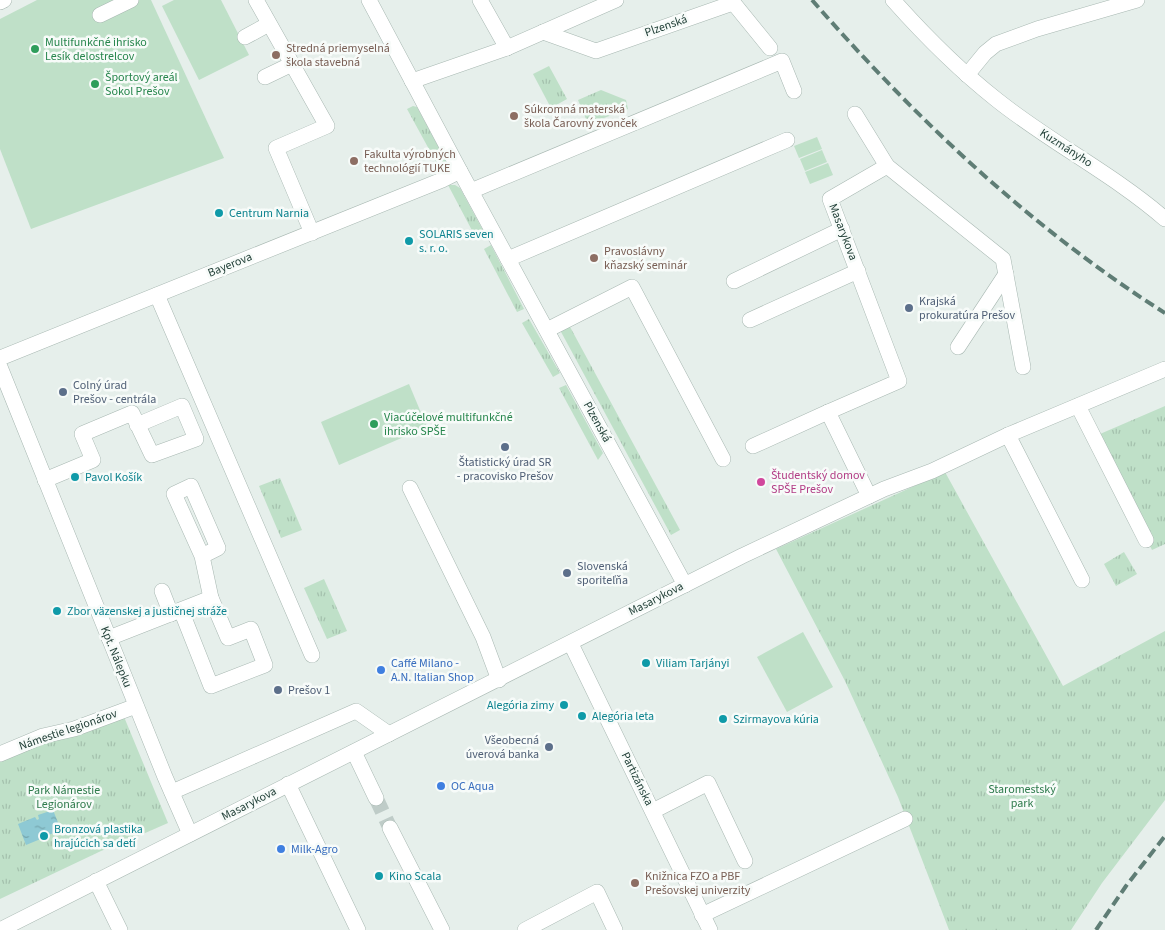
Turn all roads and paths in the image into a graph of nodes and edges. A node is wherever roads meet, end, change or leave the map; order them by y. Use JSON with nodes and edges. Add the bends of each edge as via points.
{"nodes":[{"id":1,"x":4,"y":0,"type":"edge"},
{"id":2,"x":131,"y":0,"type":"edge"},
{"id":3,"x":256,"y":0,"type":"edge"},
{"id":4,"x":369,"y":0,"type":"edge"},
{"id":5,"x":480,"y":0,"type":"edge"},
{"id":6,"x":616,"y":0,"type":"edge"},
{"id":7,"x":893,"y":0,"type":"edge"},
{"id":8,"x":1136,"y":0,"type":"edge"},
{"id":9,"x":732,"y":1,"type":"edge"},
{"id":10,"x":0,"y":2,"type":"edge"},
{"id":11,"x":100,"y":15,"type":"dead end"},
{"id":12,"x":269,"y":24,"type":"junction"},
{"id":13,"x":543,"y":32,"type":"junction"},
{"id":14,"x":245,"y":37,"type":"dead end"},
{"id":15,"x":507,"y":48,"type":"junction"},
{"id":16,"x":770,"y":48,"type":"dead end"},
{"id":17,"x":292,"y":64,"type":"junction"},
{"id":18,"x":967,"y":75,"type":"junction"},
{"id":19,"x":265,"y":77,"type":"dead end"},
{"id":20,"x":412,"y":81,"type":"junction"},
{"id":21,"x":794,"y":91,"type":"dead end"},
{"id":22,"x":855,"y":114,"type":"dead end"},
{"id":23,"x":787,"y":140,"type":"dead end"},
{"id":24,"x":887,"y":166,"type":"junction"},
{"id":25,"x":460,"y":171,"type":"junction"},
{"id":26,"x":471,"y":191,"type":"junction"},
{"id":27,"x":1165,"y":219,"type":"edge"},
{"id":28,"x":842,"y":229,"type":"junction"},
{"id":29,"x":312,"y":233,"type":"junction"},
{"id":30,"x":508,"y":259,"type":"junction"},
{"id":31,"x":858,"y":271,"type":"junction"},
{"id":32,"x":1006,"y":274,"type":"junction"},
{"id":33,"x":734,"y":281,"type":"dead end"},
{"id":34,"x":157,"y":295,"type":"junction"},
{"id":35,"x":750,"y":320,"type":"dead end"},
{"id":36,"x":547,"y":330,"type":"junction"},
{"id":37,"x":958,"y":346,"type":"dead end"},
{"id":38,"x":0,"y":358,"type":"edge"},
{"id":39,"x":0,"y":367,"type":"edge"},
{"id":40,"x":1023,"y":367,"type":"dead end"},
{"id":41,"x":1161,"y":373,"type":"edge"},
{"id":42,"x":1078,"y":406,"type":"junction"},
{"id":43,"x":828,"y":412,"type":"junction"},
{"id":44,"x":138,"y":425,"type":"dead end"},
{"id":45,"x":1008,"y":435,"type":"junction"},
{"id":46,"x":753,"y":446,"type":"dead end"},
{"id":47,"x":723,"y":459,"type":"dead end"},
{"id":48,"x":45,"y":480,"type":"junction"},
{"id":49,"x":410,"y":488,"type":"dead end"},
{"id":50,"x":869,"y":496,"type":"junction"},
{"id":51,"x":1146,"y":540,"type":"dead end"},
{"id":52,"x":202,"y":556,"type":"dead end"},
{"id":53,"x":1082,"y":580,"type":"dead end"},
{"id":54,"x":685,"y":584,"type":"junction"},
{"id":55,"x":162,"y":591,"type":"dead end"},
{"id":56,"x":211,"y":598,"type":"junction"},
{"id":57,"x":176,"y":612,"type":"junction"},
{"id":58,"x":109,"y":638,"type":"junction"},
{"id":59,"x":571,"y":644,"type":"junction"},
{"id":60,"x":312,"y":655,"type":"dead end"},
{"id":61,"x":499,"y":680,"type":"junction"},
{"id":62,"x":136,"y":706,"type":"junction"},
{"id":63,"x":389,"y":734,"type":"junction"},
{"id":64,"x":354,"y":752,"type":"junction"},
{"id":65,"x":0,"y":754,"type":"edge"},
{"id":66,"x":288,"y":784,"type":"junction"},
{"id":67,"x":172,"y":792,"type":"junction"},
{"id":68,"x":376,"y":798,"type":"tunnel mouth"},
{"id":69,"x":653,"y":811,"type":"junction"},
{"id":70,"x":905,"y":819,"type":"dead end"},
{"id":71,"x":390,"y":828,"type":"tunnel mouth"},
{"id":72,"x":190,"y":834,"type":"junction"},
{"id":73,"x":745,"y":861,"type":"dead end"},
{"id":74,"x":96,"y":881,"type":"junction"},
{"id":75,"x":702,"y":915,"type":"junction"},
{"id":76,"x":0,"y":930,"type":"edge"},
{"id":77,"x":120,"y":930,"type":"edge"},
{"id":78,"x":358,"y":930,"type":"edge"},
{"id":79,"x":442,"y":930,"type":"edge"},
{"id":80,"x":525,"y":930,"type":"edge"},
{"id":81,"x":615,"y":930,"type":"edge"},
{"id":82,"x":710,"y":930,"type":"edge"}],
"edges":[{"from":1,"to":10,"type":"street"},
{"from":2,"to":11,"type":"street"},
{"from":3,"to":12,"type":"street"},
{"from":4,"to":20,"type":"street","name":"Plzenská"},
{"from":5,"to":15,"type":"street"},
{"from":6,"to":13,"type":"street"},
{"from":7,"to":18,"type":"street","name":"Kuzmányho","via":[[925,36]]},
{"from":8,"to":18,"type":"street","via":[[1037,28],[996,44]]},
{"from":9,"to":13,"type":"street","name":"Plzenská","via":[[596,50]]},
{"from":9,"to":16,"type":"street","name":"Plzenská"},
{"from":12,"to":14,"type":"street"},
{"from":12,"to":17,"type":"street"},
{"from":13,"to":15,"type":"street"},
{"from":15,"to":20,"type":"street"},
{"from":17,"to":19,"type":"street"},
{"from":17,"to":29,"type":"street","via":[[327,126],[276,148]]},
{"from":18,"to":27,"type":"street","name":"Kuzmányho","via":[[998,101]]},
{"from":20,"to":25,"type":"street","name":"Plzenská"},
{"from":21,"to":26,"type":"street","via":[[782,61]]},
{"from":22,"to":24,"type":"street"},
{"from":23,"to":30,"type":"street"},
{"from":24,"to":28,"type":"street","name":"Masarykova","via":[[830,199]]},
{"from":24,"to":32,"type":"street","via":[[1003,259]]},
{"from":25,"to":26,"type":"street","name":"Plzenská"},
{"from":25,"to":29,"type":"street","name":"Bayerova"},
{"from":26,"to":30,"type":"street","name":"Plzenská"},
{"from":28,"to":31,"type":"street","name":"Masarykova"},
{"from":28,"to":33,"type":"street"},
{"from":29,"to":34,"type":"street","name":"Bayerova"},
{"from":30,"to":36,"type":"street","name":"Plzenská"},
{"from":31,"to":35,"type":"street"},
{"from":31,"to":43,"type":"street","name":"Masarykova","via":[[899,381]]},
{"from":32,"to":37,"type":"street"},
{"from":32,"to":40,"type":"street"},
{"from":34,"to":38,"type":"street","name":"Bayerova"},
{"from":34,"to":60,"type":"street","via":[[260,518],[304,621]]},
{"from":36,"to":47,"type":"street","via":[[632,287]]},
{"from":36,"to":54,"type":"street","name":"Plzenská"},
{"from":39,"to":48,"type":"street","name":"Kpt. Nálepku"},
{"from":41,"to":42,"type":"street","name":"Masarykova"},
{"from":42,"to":45,"type":"street","name":"Masarykova"},
{"from":42,"to":51,"type":"street"},
{"from":43,"to":46,"type":"street"},
{"from":43,"to":50,"type":"street"},
{"from":44,"to":48,"type":"street","via":[[132,413],[82,434],[94,460]]},
{"from":45,"to":50,"type":"street","name":"Masarykova"},
{"from":45,"to":53,"type":"street"},
{"from":48,"to":58,"type":"street","name":"Kpt. Nálepku"},
{"from":49,"to":61,"type":"street","via":[[482,637]]},
{"from":50,"to":54,"type":"street","name":"Masarykova"},
{"from":52,"to":56,"type":"street"},
{"from":54,"to":59,"type":"street","name":"Masarykova"},
{"from":55,"to":57,"type":"street"},
{"from":56,"to":57,"type":"street"},
{"from":56,"to":57,"type":"street","via":[[228,638],[251,629],[265,665],[211,686]]},
{"from":57,"to":58,"type":"street"},
{"from":58,"to":62,"type":"street","name":"Kpt. Nálepku"},
{"from":59,"to":61,"type":"street","name":"Masarykova"},
{"from":59,"to":69,"type":"street","name":"Partizánska"},
{"from":61,"to":63,"type":"street","name":"Masarykova"},
{"from":62,"to":65,"type":"street","name":"Námestie legionárov","via":[[74,729],[43,736]]},
{"from":62,"to":67,"type":"street","name":"Kpt. Nálepku"},
{"from":63,"to":64,"type":"street","name":"Masarykova"},
{"from":63,"to":67,"type":"street","via":[[356,712]]},
{"from":64,"to":66,"type":"street","name":"Masarykova"},
{"from":64,"to":68,"type":"street"},
{"from":66,"to":72,"type":"street","name":"Masarykova"},
{"from":66,"to":78,"type":"street"},
{"from":67,"to":72,"type":"street","name":"Kpt. Nálepku"},
{"from":69,"to":73,"type":"street","via":[[708,783]]},
{"from":69,"to":75,"type":"street","name":"Partizánska"},
{"from":70,"to":75,"type":"street"},
{"from":71,"to":79,"type":"street"},
{"from":72,"to":74,"type":"street","name":"Masarykova"},
{"from":74,"to":76,"type":"street","name":"Masarykova"},
{"from":74,"to":77,"type":"street"},
{"from":75,"to":82,"type":"street","name":"Partizánska"},
{"from":80,"to":81,"type":"street","via":[[597,892]]}]}
